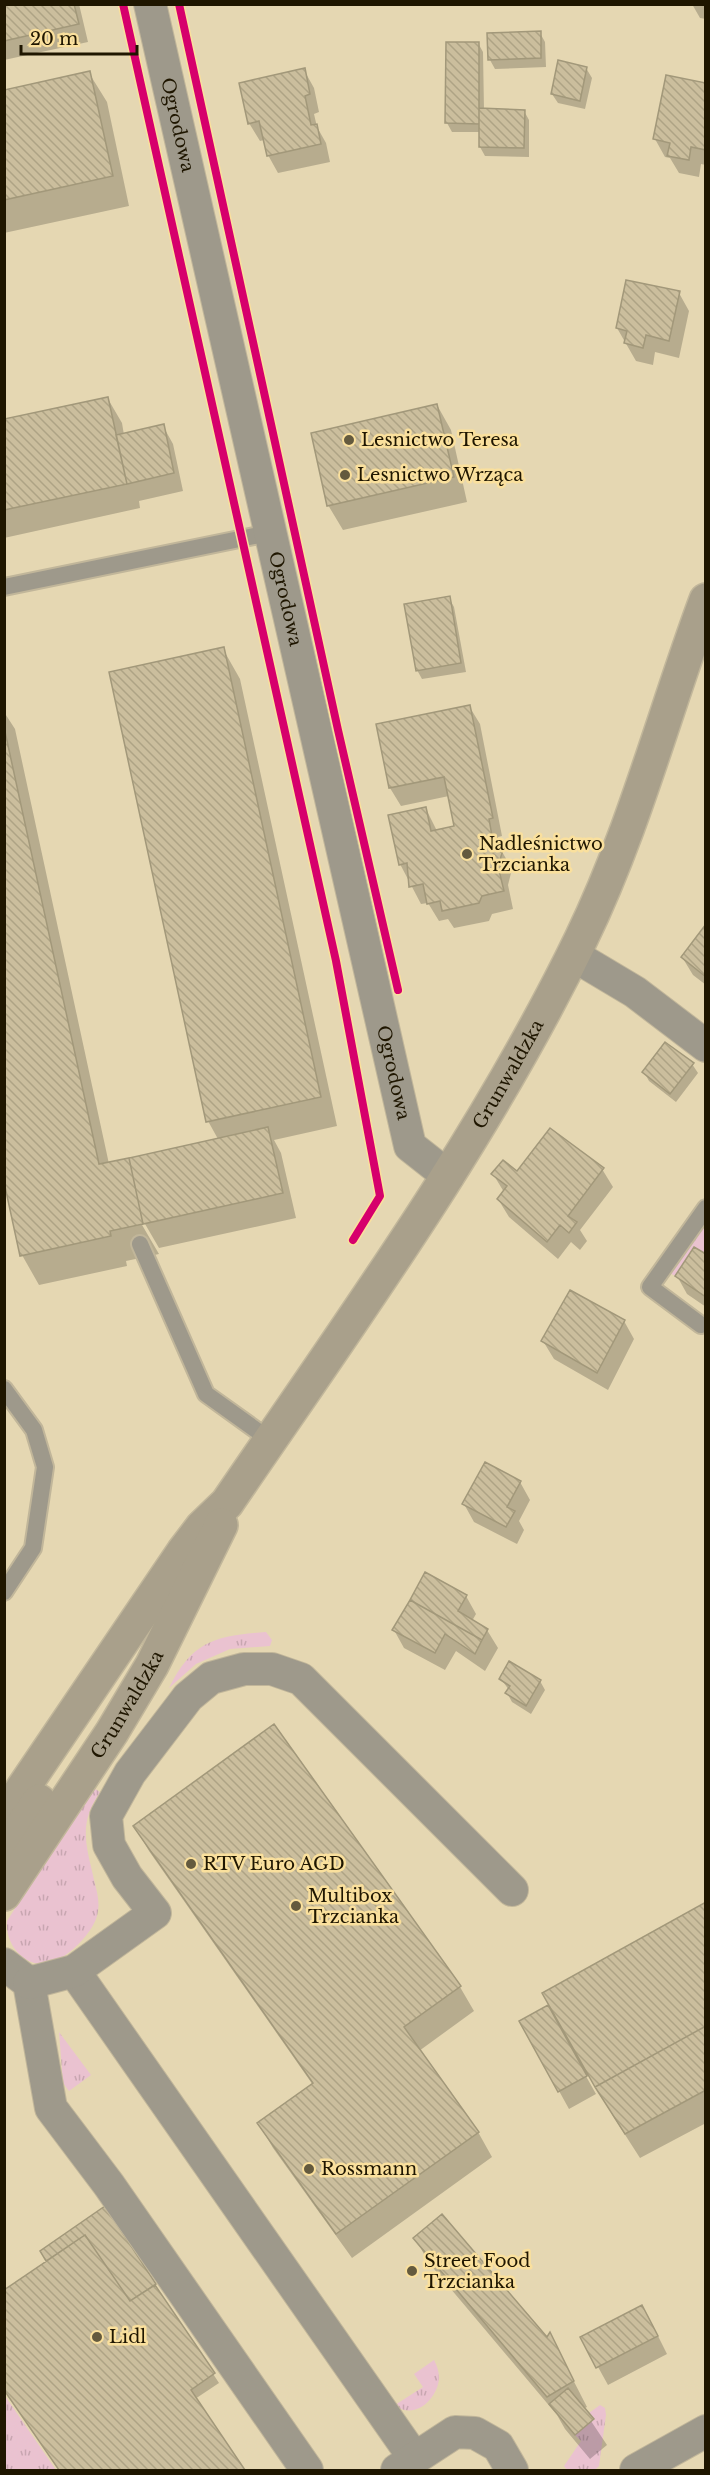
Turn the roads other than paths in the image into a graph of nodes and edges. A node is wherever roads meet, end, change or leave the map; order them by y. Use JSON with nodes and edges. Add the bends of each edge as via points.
{"nodes":[{"id":1,"x":150,"y":4,"type":"edge"},
{"id":2,"x":269,"y":533,"type":"junction"},
{"id":3,"x":4,"y":587,"type":"edge"},
{"id":4,"x":705,"y":600,"type":"edge"},
{"id":5,"x":573,"y":955,"type":"junction"},
{"id":6,"x":705,"y":1046,"type":"edge"},
{"id":7,"x":448,"y":1176,"type":"junction"},
{"id":8,"x":705,"y":1208,"type":"edge"},
{"id":9,"x":140,"y":1244,"type":"dead end"},
{"id":10,"x":701,"y":1325,"type":"dead end"},
{"id":11,"x":4,"y":1389,"type":"edge"},
{"id":12,"x":270,"y":1440,"type":"junction"},
{"id":13,"x":227,"y":1503,"type":"junction"},
{"id":14,"x":4,"y":1592,"type":"edge"},
{"id":15,"x":140,"y":1617,"type":"junction"},
{"id":16,"x":4,"y":1816,"type":"edge"},
{"id":17,"x":4,"y":1852,"type":"edge"},
{"id":18,"x":512,"y":1890,"type":"dead end"},
{"id":19,"x":4,"y":1894,"type":"edge"},
{"id":20,"x":74,"y":1971,"type":"junction"},
{"id":21,"x":17,"y":1973,"type":"edge"},
{"id":22,"x":705,"y":2431,"type":"edge"},
{"id":23,"x":406,"y":2465,"type":"edge"},
{"id":24,"x":307,"y":2470,"type":"edge"},
{"id":25,"x":512,"y":2470,"type":"edge"},
{"id":26,"x":636,"y":2470,"type":"edge"}],
"edges":[{"from":1,"to":2,"type":"street","name":"Ogrodowa"},
{"from":2,"to":3,"type":"lane"},
{"from":2,"to":7,"type":"street","name":"Ogrodowa","via":[[410,1146]]},
{"from":4,"to":5,"type":"main road","name":"Grunwaldzka","via":[[632,818]]},
{"from":5,"to":6,"type":"street","via":[[635,992]]},
{"from":5,"to":7,"type":"main road","name":"Grunwaldzka","via":[[530,1038]]},
{"from":7,"to":12,"type":"main road","name":"Grunwaldzka"},
{"from":8,"to":10,"type":"lane","via":[[650,1287]]},
{"from":9,"to":12,"type":"lane","via":[[206,1394]]},
{"from":11,"to":14,"type":"lane","via":[[34,1430],[45,1467],[33,1548]]},
{"from":12,"to":13,"type":"main road","name":"Grunwaldzka"},
{"from":13,"to":15,"type":"main road","name":"Grunwaldzka","via":[[202,1527]]},
{"from":13,"to":19,"type":"main road","name":"Grunwaldzka","via":[[213,1545],[152,1665]]},
{"from":15,"to":16,"type":"main road","name":"Grunwaldzka"},
{"from":15,"to":17,"type":"main road","via":[[126,1670]]},
{"from":18,"to":20,"type":"street","via":[[301,1679],[272,1669],[244,1669],[211,1678],[188,1697],[130,1773],[106,1816],[109,1845],[127,1877],[156,1913]]},
{"from":20,"to":21,"type":"street"},
{"from":20,"to":23,"type":"street"},
{"from":21,"to":24,"type":"street","via":[[51,2108]]},
{"from":22,"to":26,"type":"street"},
{"from":23,"to":25,"type":"street","via":[[455,2432],[475,2433],[498,2446]]}]}
